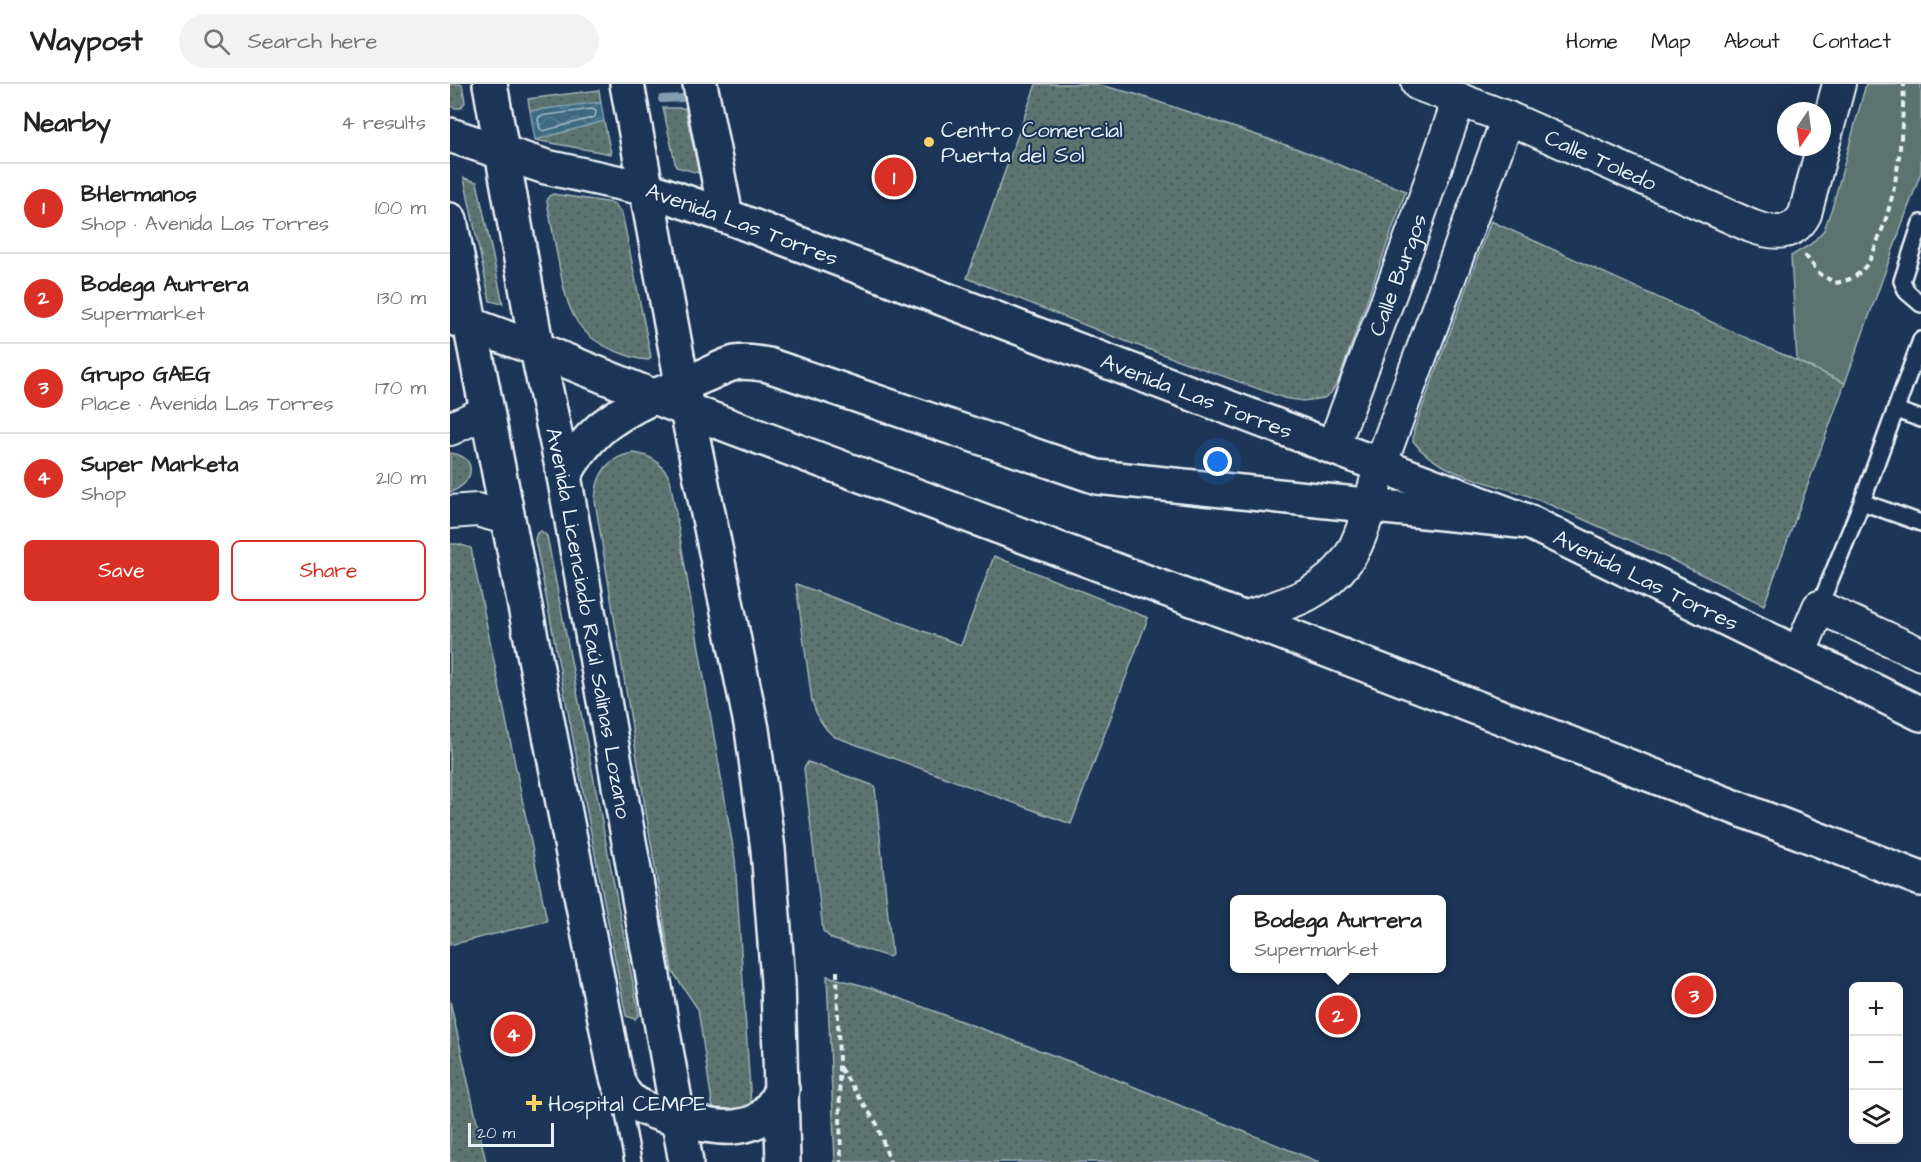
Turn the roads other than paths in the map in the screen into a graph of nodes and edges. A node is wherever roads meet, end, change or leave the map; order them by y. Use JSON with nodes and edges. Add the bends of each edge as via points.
{"nodes":[{"id":1,"x":490,"y":84,"type":"edge"},
{"id":2,"x":627,"y":84,"type":"edge"},
{"id":3,"x":700,"y":84,"type":"edge"},
{"id":4,"x":1418,"y":84,"type":"edge"},
{"id":5,"x":1839,"y":84,"type":"edge"},
{"id":6,"x":1475,"y":97,"type":"edge"},
{"id":7,"x":1508,"y":118,"type":"junction"},
{"id":8,"x":450,"y":135,"type":"edge"},
{"id":9,"x":503,"y":153,"type":"junction"},
{"id":10,"x":648,"y":189,"type":"junction"},
{"id":11,"x":726,"y":216,"type":"junction"},
{"id":12,"x":450,"y":220,"type":"edge"},
{"id":13,"x":1921,"y":223,"type":"edge"},
{"id":14,"x":1921,"y":304,"type":"edge"},
{"id":15,"x":460,"y":321,"type":"edge"},
{"id":16,"x":1921,"y":340,"type":"edge"},
{"id":17,"x":537,"y":349,"type":"junction"},
{"id":18,"x":683,"y":391,"type":"junction"},
{"id":19,"x":1896,"y":410,"type":"junction"},
{"id":20,"x":486,"y":412,"type":"junction"},
{"id":21,"x":1921,"y":419,"type":"edge"},
{"id":22,"x":450,"y":429,"type":"edge"},
{"id":23,"x":1333,"y":447,"type":"junction"},
{"id":24,"x":1380,"y":466,"type":"junction"},
{"id":25,"x":564,"y":476,"type":"junction"},
{"id":26,"x":1862,"y":502,"type":"junction"},
{"id":27,"x":1369,"y":505,"type":"junction"},
{"id":28,"x":450,"y":512,"type":"edge"},
{"id":29,"x":507,"y":518,"type":"junction"},
{"id":30,"x":1529,"y":522,"type":"junction"},
{"id":31,"x":1921,"y":524,"type":"edge"},
{"id":32,"x":1819,"y":607,"type":"junction"},
{"id":33,"x":1242,"y":618,"type":"junction"},
{"id":34,"x":1799,"y":654,"type":"junction"},
{"id":35,"x":1921,"y":654,"type":"edge"},
{"id":36,"x":1921,"y":714,"type":"edge"},
{"id":37,"x":1921,"y":879,"type":"edge"},
{"id":38,"x":620,"y":1088,"type":"junction"},
{"id":39,"x":782,"y":1089,"type":"junction"},
{"id":40,"x":680,"y":1120,"type":"junction"},
{"id":41,"x":633,"y":1162,"type":"edge"},
{"id":42,"x":686,"y":1162,"type":"edge"},
{"id":43,"x":783,"y":1162,"type":"edge"}],
"edges":[{"from":1,"to":9,"type":"main road","name":"Avenida Licenciado Raúl Salinas Lozano"},
{"from":2,"to":10,"type":"main road"},
{"from":3,"to":11,"type":"main road"},
{"from":4,"to":6,"type":"street","name":"Calle Toledo"},
{"from":5,"to":7,"type":"street","name":"Calle Toledo","via":[[1805,214],[1792,241]]},
{"from":6,"to":7,"type":"street","name":"Calle Toledo"},
{"from":6,"to":23,"type":"street","name":"Calle Burgos","via":[[1412,236]]},
{"from":7,"to":24,"type":"street"},
{"from":8,"to":9,"type":"main road","name":"Avenida Las Torres"},
{"from":9,"to":10,"type":"main road","name":"Avenida Las Torres","via":[[546,167]]},
{"from":9,"to":17,"type":"main road","name":"Avenida Licenciado Raúl Salinas Lozano"},
{"from":10,"to":11,"type":"main road","name":"Avenida Las Torres"},
{"from":10,"to":18,"type":"main road"},
{"from":11,"to":23,"type":"main road","name":"Avenida Las Torres"},
{"from":12,"to":15,"type":"main road"},
{"from":13,"to":14,"type":"lane","via":[[1902,281],[1907,292]]},
{"from":15,"to":17,"type":"main road"},
{"from":15,"to":20,"type":"main road"},
{"from":16,"to":19,"type":"lane"},
{"from":17,"to":18,"type":"main road"},
{"from":17,"to":25,"type":"main road","name":"Avenida Licenciado Raúl Salinas Lozano"},
{"from":18,"to":25,"type":"main road","via":[[602,428],[577,454]]},
{"from":18,"to":27,"type":"main road","via":[[736,363],[768,364],[1097,477]]},
{"from":18,"to":33,"type":"main road","via":[[721,422]]},
{"from":18,"to":39,"type":"main road","via":[[752,729],[768,849]]},
{"from":19,"to":21,"type":"lane"},
{"from":19,"to":26,"type":"lane"},
{"from":20,"to":22,"type":"street"},
{"from":20,"to":29,"type":"main road"},
{"from":23,"to":24,"type":"main road","name":"Avenida Las Torres"},
{"from":24,"to":27,"type":"street"},
{"from":24,"to":30,"type":"main road","name":"Avenida Las Torres"},
{"from":25,"to":40,"type":"main road","name":"Avenida Licenciado Raúl Salinas Lozano"},
{"from":26,"to":31,"type":"lane"},
{"from":26,"to":32,"type":"lane"},
{"from":27,"to":30,"type":"main road"},
{"from":27,"to":33,"type":"street","via":[[1348,559],[1323,586],[1308,596]]},
{"from":28,"to":29,"type":"street","via":[[477,510]]},
{"from":29,"to":38,"type":"main road"},
{"from":30,"to":34,"type":"main road","name":"Avenida Las Torres"},
{"from":32,"to":34,"type":"street"},
{"from":32,"to":35,"type":"street"},
{"from":33,"to":37,"type":"main road"},
{"from":34,"to":36,"type":"main road","name":"Avenida Las Torres"},
{"from":38,"to":40,"type":"main road","via":[[637,1106]]},
{"from":38,"to":41,"type":"lane"},
{"from":39,"to":40,"type":"main road","via":[[768,1112],[751,1123],[735,1127]]},
{"from":39,"to":43,"type":"main road"},
{"from":40,"to":42,"type":"main road","name":"Avenida Licenciado Raúl Salinas Lozano"}]}
